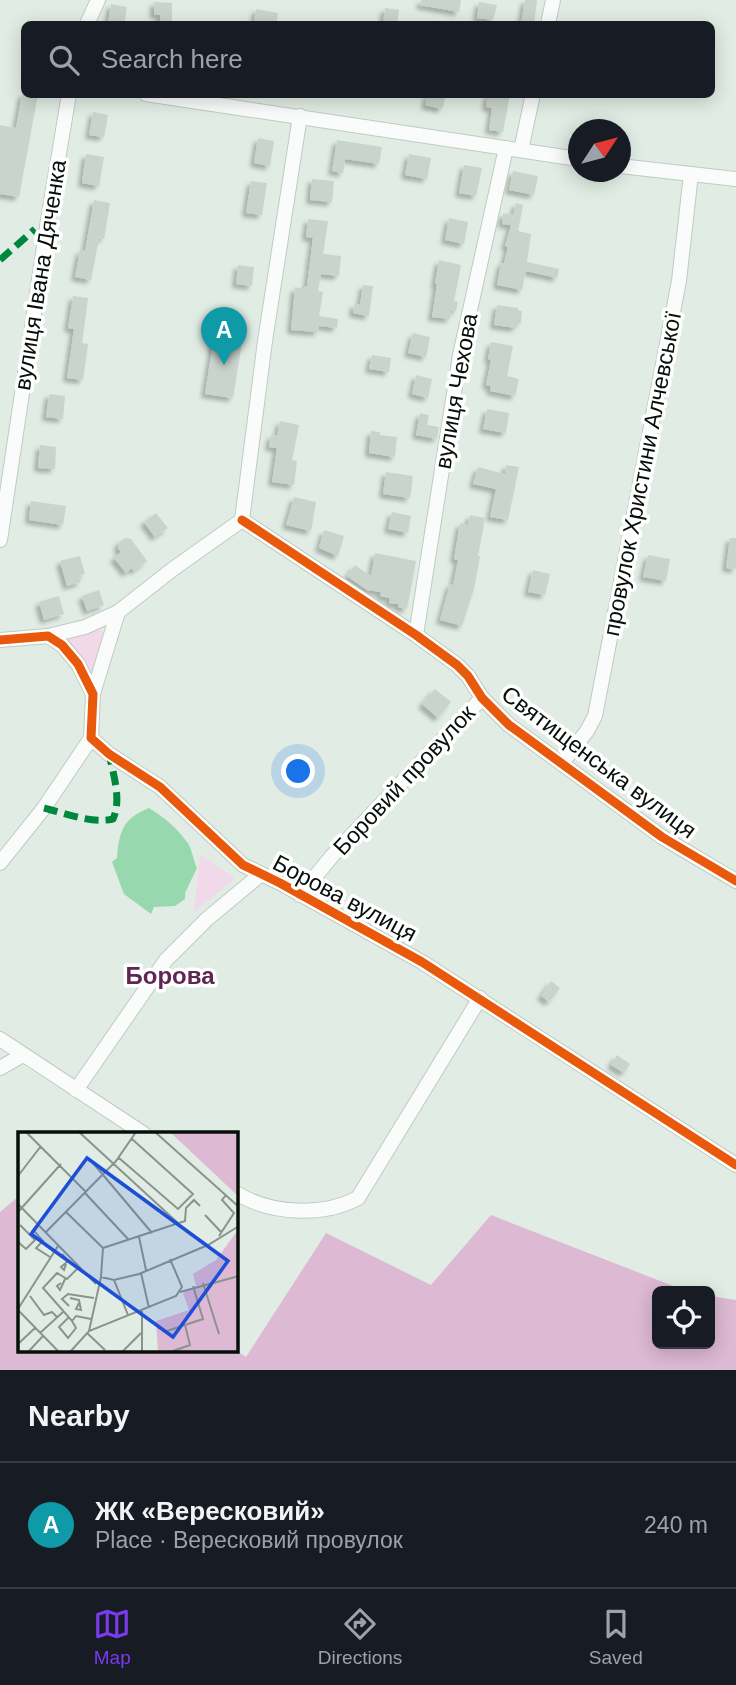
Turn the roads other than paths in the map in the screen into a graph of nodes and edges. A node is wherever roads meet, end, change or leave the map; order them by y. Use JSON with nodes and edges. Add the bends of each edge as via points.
{"nodes":[{"id":1,"x":98,"y":0,"type":"edge"},
{"id":2,"x":553,"y":0,"type":"edge"},
{"id":3,"x":88,"y":21,"type":"edge"},
{"id":4,"x":549,"y":21,"type":"edge"},
{"id":5,"x":68,"y":98,"type":"edge"},
{"id":6,"x":174,"y":98,"type":"edge"},
{"id":7,"x":532,"y":98,"type":"edge"},
{"id":8,"x":300,"y":116,"type":"junction"},
{"id":9,"x":513,"y":149,"type":"junction"},
{"id":10,"x":568,"y":157,"type":"edge"},
{"id":11,"x":631,"y":167,"type":"edge"},
{"id":12,"x":691,"y":174,"type":"junction"},
{"id":13,"x":736,"y":179,"type":"edge"},
{"id":14,"x":242,"y":520,"type":"junction"},
{"id":15,"x":0,"y":540,"type":"edge"},
{"id":16,"x":118,"y":612,"type":"junction"},
{"id":17,"x":416,"y":635,"type":"junction"},
{"id":18,"x":48,"y":636,"type":"junction"},
{"id":19,"x":0,"y":640,"type":"edge"},
{"id":20,"x":93,"y":694,"type":"junction"},
{"id":21,"x":482,"y":698,"type":"junction"},
{"id":22,"x":91,"y":738,"type":"junction"},
{"id":23,"x":562,"y":763,"type":"junction"},
{"id":24,"x":0,"y":863,"type":"edge"},
{"id":25,"x":260,"y":875,"type":"junction"},
{"id":26,"x":736,"y":881,"type":"edge"},
{"id":27,"x":300,"y":895,"type":"junction"},
{"id":28,"x":480,"y":998,"type":"junction"},
{"id":29,"x":0,"y":1039,"type":"edge"},
{"id":30,"x":23,"y":1055,"type":"junction"},
{"id":31,"x":0,"y":1068,"type":"edge"},
{"id":32,"x":76,"y":1090,"type":"junction"},
{"id":33,"x":141,"y":1132,"type":"edge"},
{"id":34,"x":736,"y":1165,"type":"edge"},
{"id":35,"x":238,"y":1194,"type":"edge"}],
"edges":[{"from":1,"to":3,"type":"street"},
{"from":2,"to":4,"type":"street"},
{"from":5,"to":15,"type":"street","name":"вулиця Івана Дяченка"},
{"from":6,"to":8,"type":"street"},
{"from":7,"to":9,"type":"street","name":"вулиця Чехова"},
{"from":8,"to":9,"type":"street"},
{"from":8,"to":14,"type":"street"},
{"from":9,"to":10,"type":"street"},
{"from":9,"to":17,"type":"street","name":"вулиця Чехова","via":[[460,355]]},
{"from":11,"to":12,"type":"street"},
{"from":12,"to":13,"type":"street"},
{"from":12,"to":23,"type":"street","name":"провулок Христини Алчевської","via":[[679,281],[595,716]]},
{"from":14,"to":16,"type":"street"},
{"from":14,"to":17,"type":"street","name":"Святищенська вулиця"},
{"from":16,"to":18,"type":"street"},
{"from":16,"to":20,"type":"street"},
{"from":17,"to":21,"type":"street","name":"Святищенська вулиця","via":[[457,665]]},
{"from":18,"to":19,"type":"street"},
{"from":18,"to":20,"type":"street","via":[[78,664]]},
{"from":20,"to":22,"type":"street"},
{"from":21,"to":23,"type":"street","name":"Святищенська вулиця","via":[[509,725]]},
{"from":21,"to":27,"type":"street","name":"Боровий провулок"},
{"from":22,"to":24,"type":"street"},
{"from":22,"to":25,"type":"street","name":"Борова вулиця","via":[[160,787],[243,865]]},
{"from":23,"to":26,"type":"street","name":"Святищенська вулиця","via":[[662,837]]},
{"from":25,"to":27,"type":"street","name":"Борова вулиця"},
{"from":25,"to":32,"type":"street","via":[[206,919],[166,960]]},
{"from":27,"to":28,"type":"street","name":"Борова вулиця"},
{"from":28,"to":34,"type":"street","name":"Борова вулиця"},
{"from":28,"to":35,"type":"street","via":[[358,1198],[322,1211],[275,1207]]},
{"from":29,"to":30,"type":"street"},
{"from":30,"to":31,"type":"street"},
{"from":30,"to":32,"type":"street"},
{"from":32,"to":33,"type":"street"}]}
